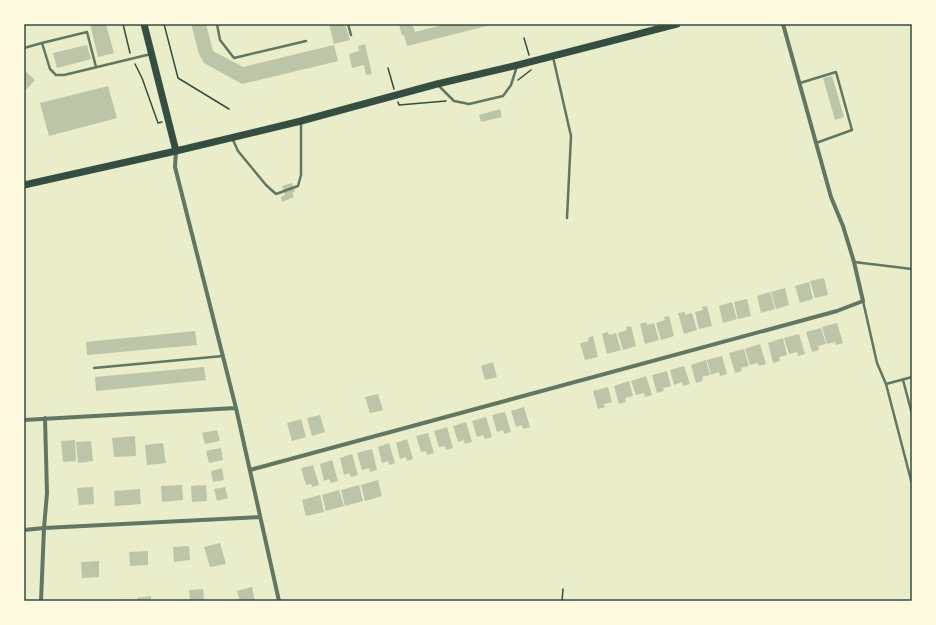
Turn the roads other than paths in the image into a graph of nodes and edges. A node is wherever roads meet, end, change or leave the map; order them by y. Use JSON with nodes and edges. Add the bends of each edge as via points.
{"nodes":[{"id":1,"x":144,"y":24,"type":"edge"},
{"id":2,"x":217,"y":24,"type":"edge"},
{"id":3,"x":348,"y":24,"type":"edge"},
{"id":4,"x":677,"y":24,"type":"edge"},
{"id":5,"x":783,"y":24,"type":"edge"},
{"id":6,"x":351,"y":35,"type":"dead end"},
{"id":7,"x":306,"y":41,"type":"dead end"},
{"id":8,"x":42,"y":44,"type":"junction"},
{"id":9,"x":24,"y":48,"type":"edge"},
{"id":10,"x":151,"y":54,"type":"junction"},
{"id":11,"x":552,"y":56,"type":"junction"},
{"id":12,"x":518,"y":65,"type":"junction"},
{"id":13,"x":96,"y":66,"type":"junction"},
{"id":14,"x":800,"y":82,"type":"junction"},
{"id":15,"x":437,"y":84,"type":"junction"},
{"id":16,"x":301,"y":121,"type":"junction"},
{"id":17,"x":232,"y":138,"type":"junction"},
{"id":18,"x":816,"y":143,"type":"junction"},
{"id":19,"x":176,"y":151,"type":"junction"},
{"id":20,"x":24,"y":184,"type":"edge"},
{"id":21,"x":567,"y":218,"type":"dead end"},
{"id":22,"x":854,"y":262,"type":"junction"},
{"id":23,"x":912,"y":269,"type":"edge"},
{"id":24,"x":863,"y":301,"type":"junction"},
{"id":25,"x":223,"y":356,"type":"junction"},
{"id":26,"x":94,"y":368,"type":"dead end"},
{"id":27,"x":912,"y":377,"type":"edge"},
{"id":28,"x":903,"y":380,"type":"junction"},
{"id":29,"x":886,"y":384,"type":"junction"},
{"id":30,"x":236,"y":408,"type":"junction"},
{"id":31,"x":912,"y":414,"type":"edge"},
{"id":32,"x":45,"y":418,"type":"junction"},
{"id":33,"x":24,"y":420,"type":"edge"},
{"id":34,"x":250,"y":470,"type":"junction"},
{"id":35,"x":912,"y":484,"type":"edge"},
{"id":36,"x":260,"y":517,"type":"junction"},
{"id":37,"x":44,"y":528,"type":"junction"},
{"id":38,"x":24,"y":530,"type":"edge"},
{"id":39,"x":41,"y":601,"type":"edge"},
{"id":40,"x":279,"y":601,"type":"edge"}],
"edges":[{"from":1,"to":10,"type":"main road"},
{"from":2,"to":7,"type":"lane","via":[[220,40],[234,58]]},
{"from":3,"to":6,"type":"lane"},
{"from":4,"to":11,"type":"main road"},
{"from":5,"to":14,"type":"street"},
{"from":8,"to":9,"type":"lane"},
{"from":8,"to":13,"type":"lane","via":[[50,69],[56,74],[64,75]]},
{"from":8,"to":13,"type":"lane","via":[[87,32]]},
{"from":10,"to":13,"type":"lane"},
{"from":10,"to":19,"type":"main road"},
{"from":11,"to":12,"type":"main road"},
{"from":11,"to":21,"type":"lane","via":[[571,136]]},
{"from":12,"to":15,"type":"main road"},
{"from":12,"to":15,"type":"lane","via":[[511,85],[503,96],[469,104],[454,101]]},
{"from":14,"to":18,"type":"street"},
{"from":14,"to":18,"type":"lane","via":[[836,72],[852,130]]},
{"from":15,"to":16,"type":"main road"},
{"from":16,"to":17,"type":"main road"},
{"from":16,"to":17,"type":"lane","via":[[301,175],[298,186],[276,194],[238,151]]},
{"from":17,"to":19,"type":"main road"},
{"from":18,"to":22,"type":"street","via":[[831,197]]},
{"from":19,"to":20,"type":"main road"},
{"from":19,"to":25,"type":"street","via":[[175,167]]},
{"from":22,"to":23,"type":"lane"},
{"from":22,"to":24,"type":"street"},
{"from":24,"to":29,"type":"lane","via":[[877,363]]},
{"from":24,"to":34,"type":"street","via":[[837,311]]},
{"from":25,"to":26,"type":"lane"},
{"from":25,"to":30,"type":"street"},
{"from":27,"to":28,"type":"lane"},
{"from":28,"to":29,"type":"lane"},
{"from":28,"to":31,"type":"lane"},
{"from":29,"to":35,"type":"lane"},
{"from":30,"to":32,"type":"street"},
{"from":30,"to":34,"type":"street"},
{"from":32,"to":33,"type":"street"},
{"from":32,"to":37,"type":"street","via":[[47,494]]},
{"from":34,"to":36,"type":"street"},
{"from":36,"to":37,"type":"street"},
{"from":36,"to":40,"type":"street"},
{"from":37,"to":38,"type":"street"},
{"from":37,"to":39,"type":"street"}]}
